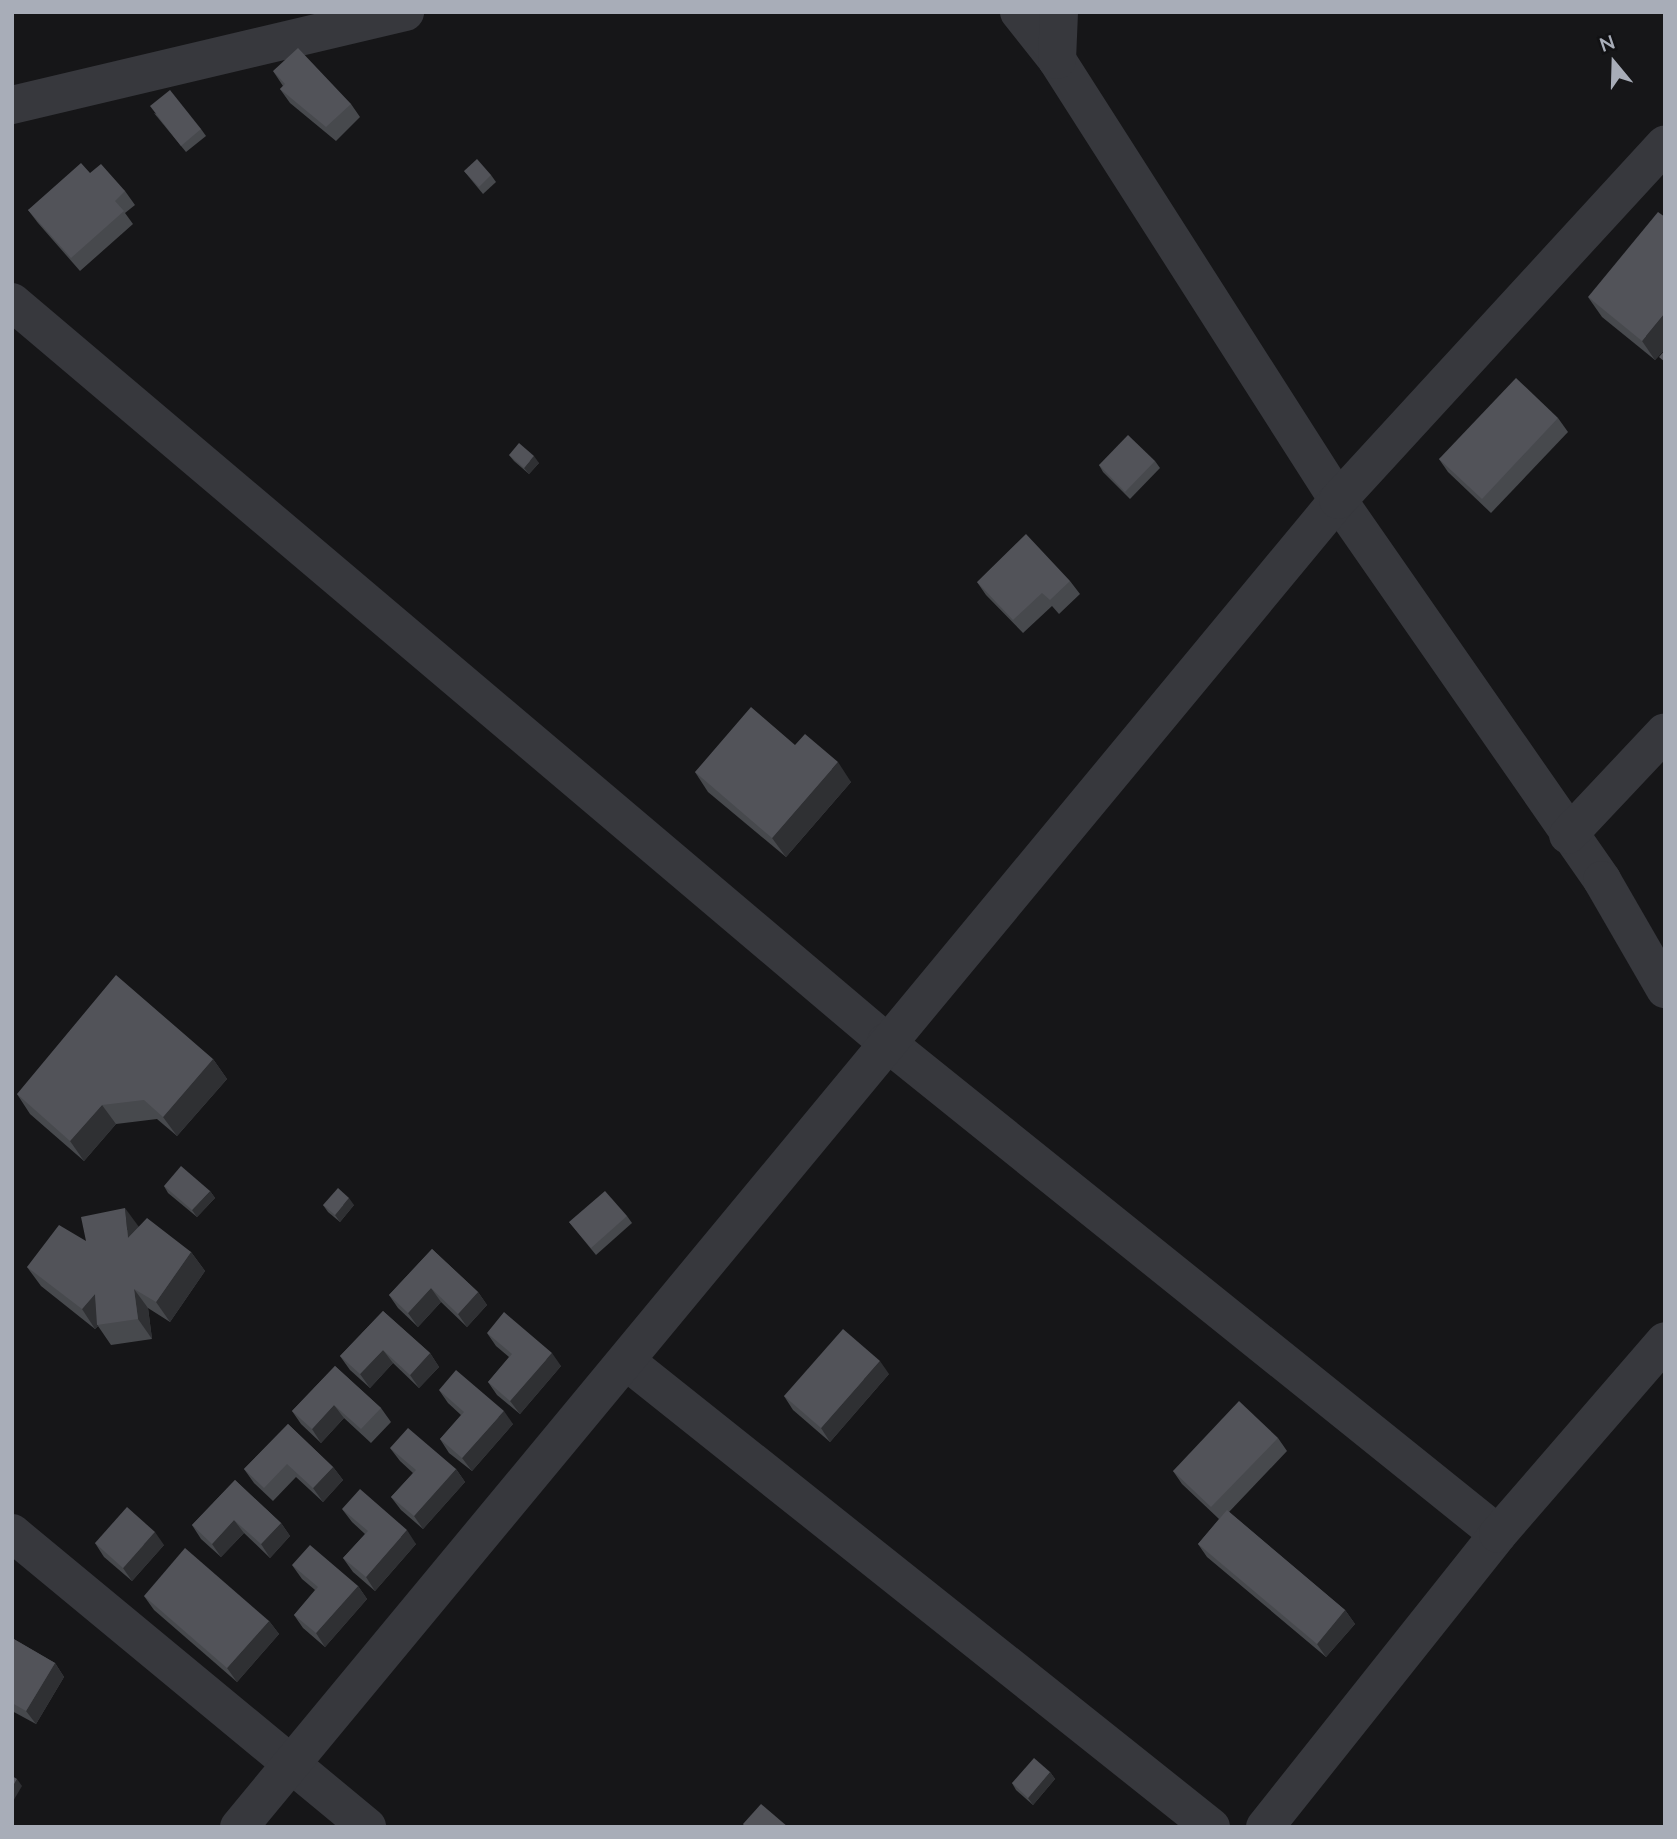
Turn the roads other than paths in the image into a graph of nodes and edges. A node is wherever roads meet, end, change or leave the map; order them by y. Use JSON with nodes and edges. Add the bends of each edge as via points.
{"nodes":[{"id":1,"x":405,"y":12,"type":"edge"},
{"id":2,"x":1020,"y":12,"type":"edge"},
{"id":3,"x":1059,"y":12,"type":"edge"},
{"id":4,"x":1057,"y":60,"type":"junction"},
{"id":5,"x":12,"y":105,"type":"edge"},
{"id":6,"x":1665,"y":144,"type":"edge"},
{"id":7,"x":12,"y":302,"type":"edge"},
{"id":8,"x":1338,"y":500,"type":"junction"},
{"id":9,"x":1665,"y":732,"type":"edge"},
{"id":10,"x":1568,"y":835,"type":"junction"},
{"id":11,"x":1665,"y":989,"type":"edge"},
{"id":12,"x":886,"y":1042,"type":"junction"},
{"id":13,"x":1664,"y":1342,"type":"edge"},
{"id":14,"x":626,"y":1361,"type":"junction"},
{"id":15,"x":12,"y":1533,"type":"edge"},
{"id":16,"x":1499,"y":1534,"type":"junction"},
{"id":17,"x":293,"y":1766,"type":"junction"},
{"id":18,"x":239,"y":1827,"type":"edge"},
{"id":19,"x":367,"y":1827,"type":"edge"},
{"id":20,"x":1211,"y":1827,"type":"edge"},
{"id":21,"x":1265,"y":1827,"type":"edge"}],
"edges":[{"from":1,"to":5,"type":"street"},
{"from":2,"to":4,"type":"street"},
{"from":3,"to":4,"type":"street"},
{"from":4,"to":8,"type":"street"},
{"from":6,"to":8,"type":"street"},
{"from":7,"to":12,"type":"street"},
{"from":8,"to":10,"type":"street"},
{"from":8,"to":12,"type":"street"},
{"from":9,"to":10,"type":"street"},
{"from":10,"to":11,"type":"street"},
{"from":12,"to":14,"type":"street"},
{"from":12,"to":16,"type":"street"},
{"from":13,"to":16,"type":"street"},
{"from":14,"to":17,"type":"street"},
{"from":14,"to":20,"type":"street"},
{"from":15,"to":17,"type":"street"},
{"from":16,"to":21,"type":"street"},
{"from":17,"to":18,"type":"street"},
{"from":17,"to":19,"type":"street"}]}
